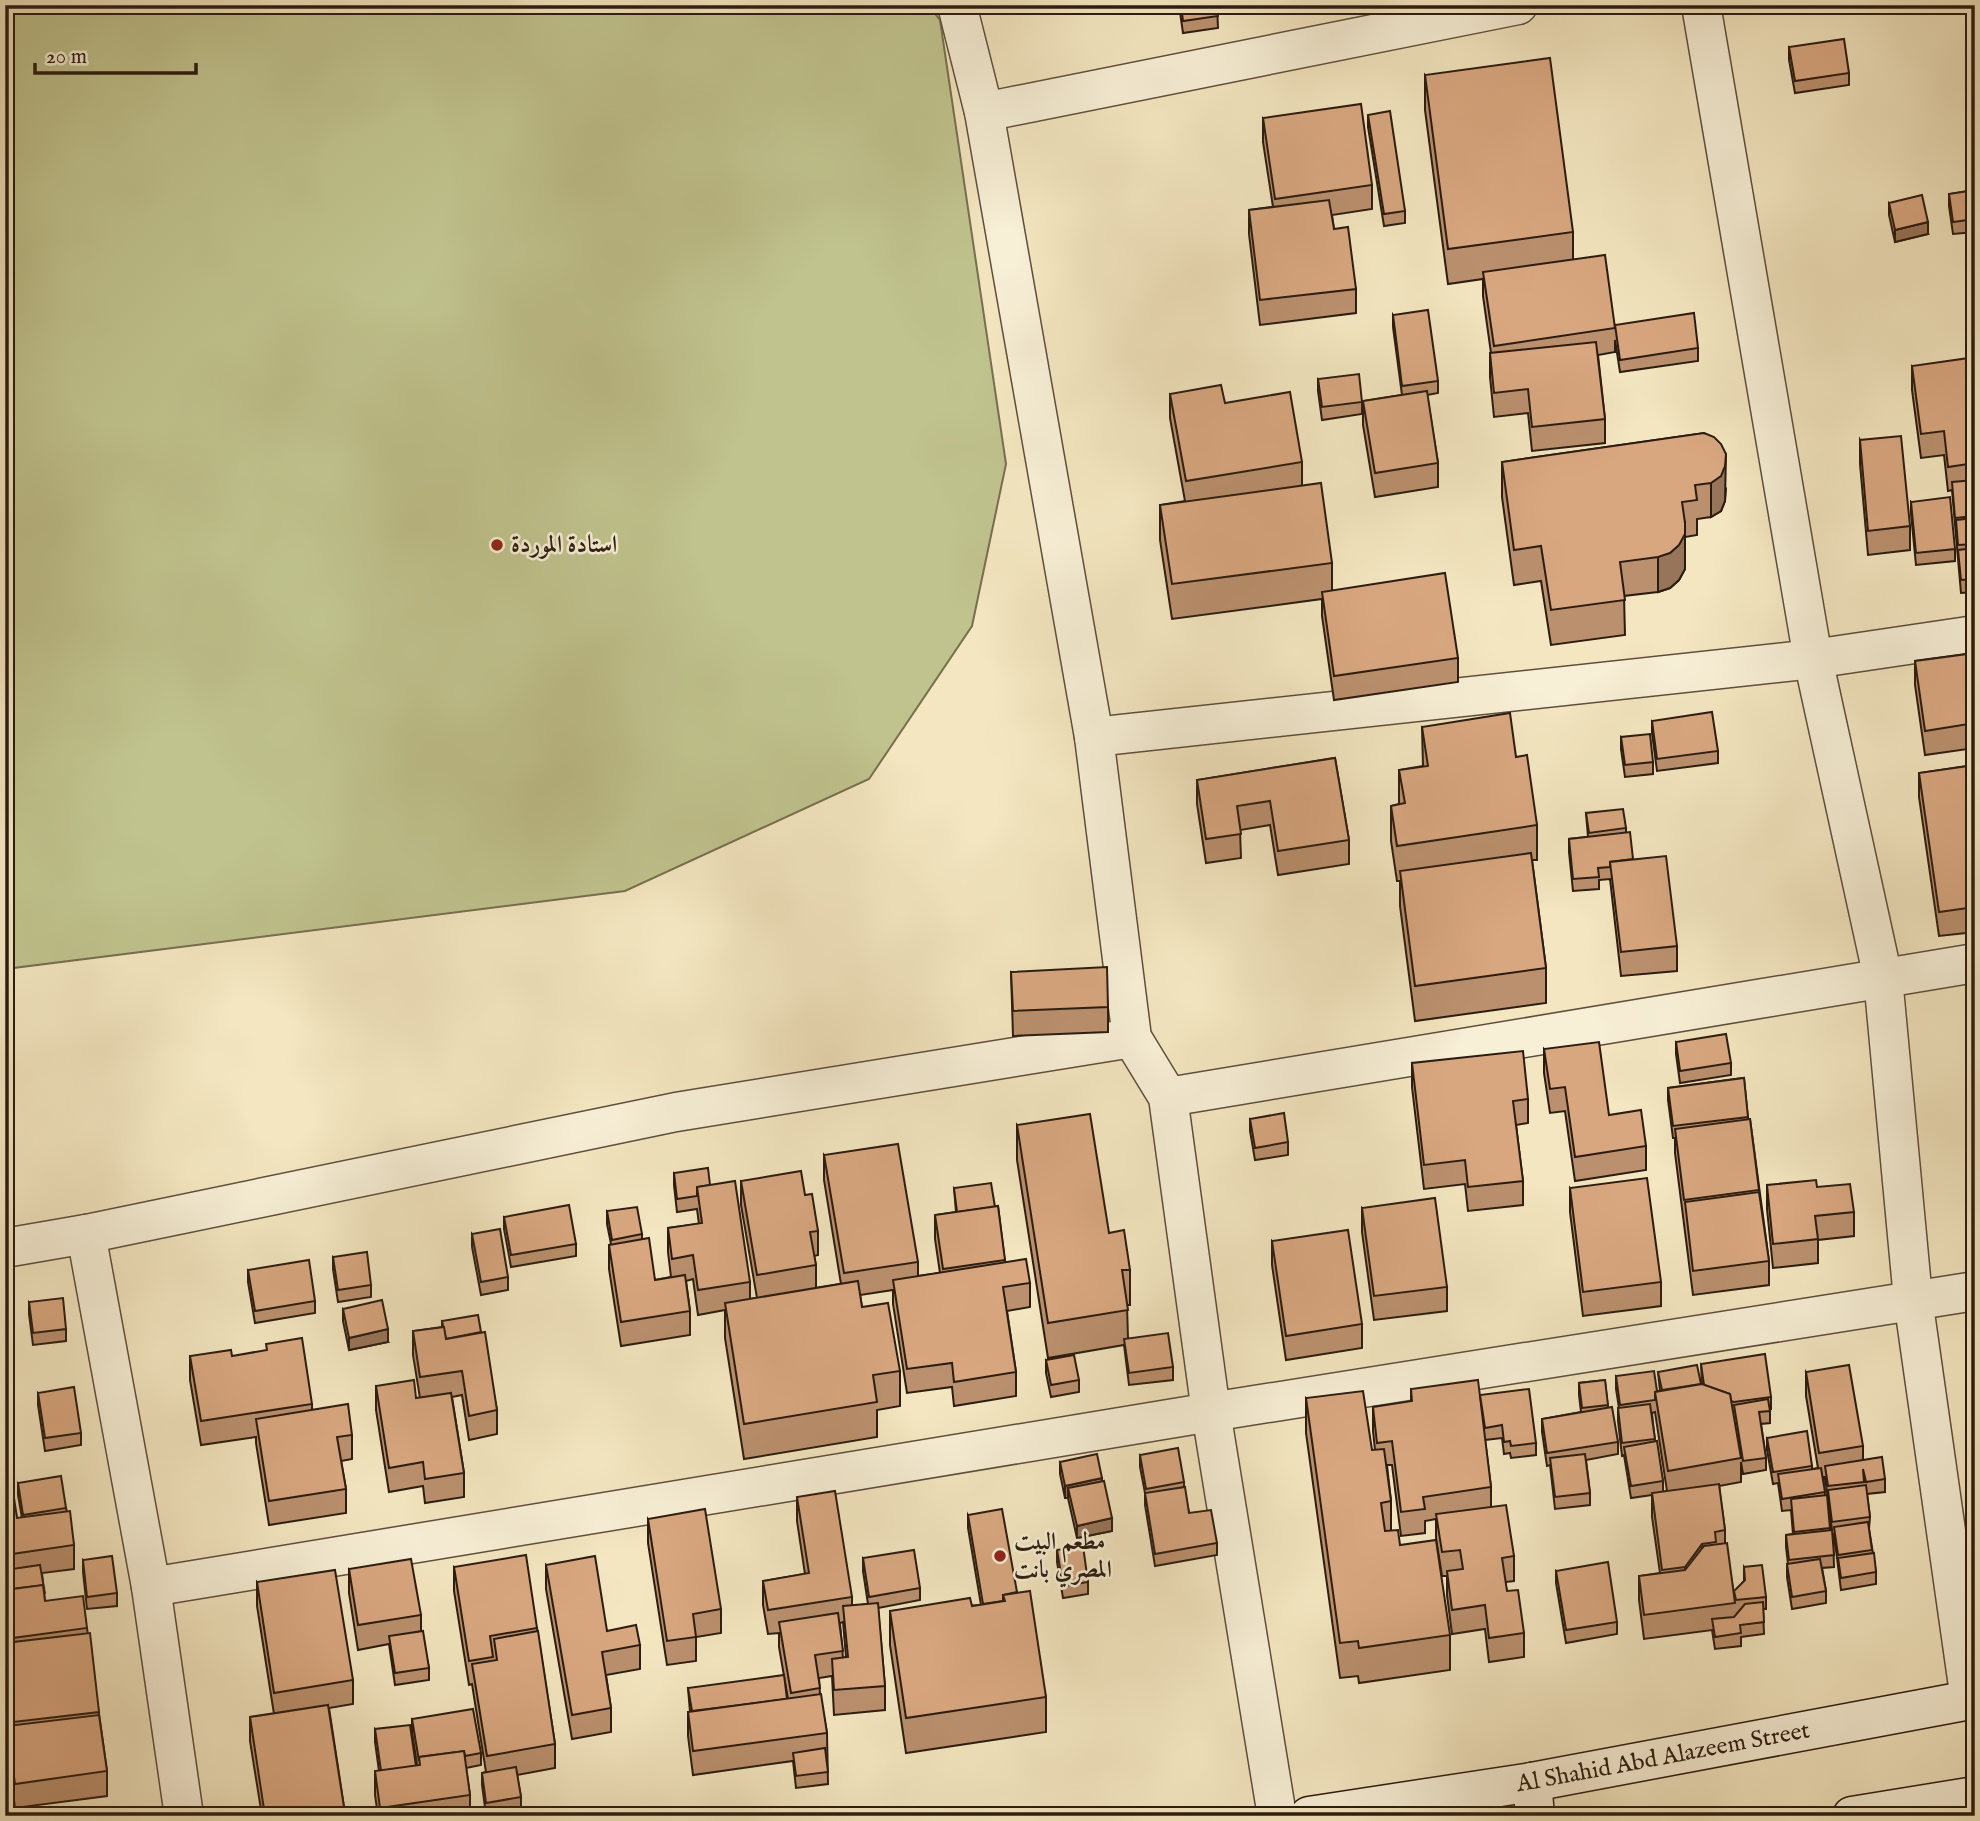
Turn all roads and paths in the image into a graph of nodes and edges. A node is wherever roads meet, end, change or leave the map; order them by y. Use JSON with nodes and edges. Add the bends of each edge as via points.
{"nodes":[{"id":1,"x":957,"y":5,"type":"edge"},
{"id":2,"x":1518,"y":5,"type":"edge"},
{"id":3,"x":1701,"y":5,"type":"edge"},
{"id":4,"x":984,"y":112,"type":"junction"},
{"id":5,"x":1975,"y":635,"type":"edge"},
{"id":6,"x":1813,"y":659,"type":"junction"},
{"id":7,"x":1094,"y":737,"type":"junction"},
{"id":8,"x":1975,"y":963,"type":"edge"},
{"id":9,"x":1883,"y":978,"type":"junction"},
{"id":10,"x":1132,"y":1038,"type":"junction"},
{"id":11,"x":1168,"y":1097,"type":"junction"},
{"id":12,"x":86,"y":1234,"type":"junction"},
{"id":13,"x":5,"y":1248,"type":"edge"},
{"id":14,"x":1975,"y":1290,"type":"edge"},
{"id":15,"x":1913,"y":1299,"type":"junction"},
{"id":16,"x":1211,"y":1412,"type":"junction"},
{"id":17,"x":151,"y":1587,"type":"junction"},
{"id":18,"x":1973,"y":1700,"type":"edge"},
{"id":19,"x":1975,"y":1796,"type":"edge"},
{"id":20,"x":1533,"y":1799,"type":"edge"},
{"id":21,"x":184,"y":1816,"type":"edge"},
{"id":22,"x":1277,"y":1816,"type":"edge"},
{"id":23,"x":1309,"y":1816,"type":"edge"},
{"id":24,"x":1852,"y":1816,"type":"edge"}],
"edges":[{"from":1,"to":4,"type":"street"},
{"from":2,"to":4,"type":"street"},
{"from":3,"to":6,"type":"street"},
{"from":4,"to":7,"type":"street"},
{"from":5,"to":6,"type":"street"},
{"from":6,"to":7,"type":"street"},
{"from":6,"to":9,"type":"street"},
{"from":7,"to":10,"type":"street"},
{"from":8,"to":9,"type":"street"},
{"from":9,"to":11,"type":"street"},
{"from":9,"to":15,"type":"street"},
{"from":10,"to":11,"type":"street"},
{"from":10,"to":12,"type":"street","via":[[676,1112]]},
{"from":11,"to":16,"type":"street"},
{"from":12,"to":13,"type":"street"},
{"from":12,"to":17,"type":"street"},
{"from":14,"to":15,"type":"street"},
{"from":15,"to":16,"type":"street"},
{"from":15,"to":18,"type":"street"},
{"from":16,"to":17,"type":"street"},
{"from":16,"to":22,"type":"street"},
{"from":17,"to":21,"type":"street"},
{"from":18,"to":20,"type":"street","name":"Al Shahid Abd Alazeem Street"},
{"from":19,"to":24,"type":"street"},
{"from":20,"to":23,"type":"street","name":"Al Shahid Abd Alazeem Street"}]}
